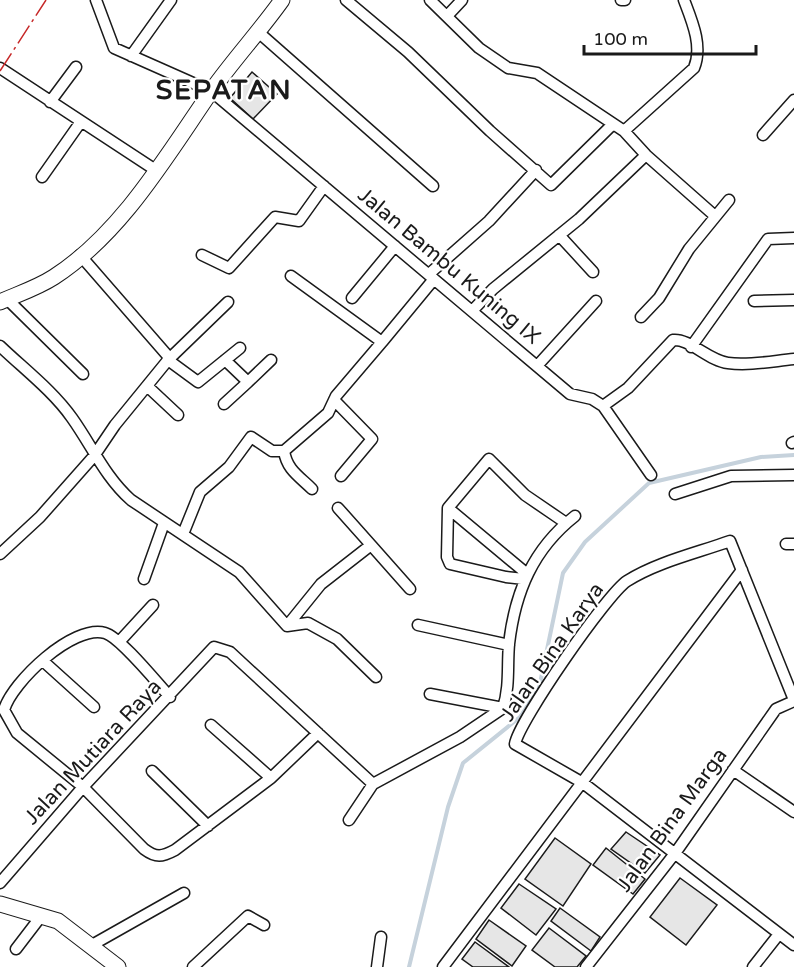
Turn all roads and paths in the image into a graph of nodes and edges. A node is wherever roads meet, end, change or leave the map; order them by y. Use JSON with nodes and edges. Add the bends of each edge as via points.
{"nodes":[{"id":1,"x":96,"y":0,"type":"edge"},
{"id":2,"x":171,"y":0,"type":"edge"},
{"id":3,"x":346,"y":0,"type":"edge"},
{"id":4,"x":430,"y":0,"type":"edge"},
{"id":5,"x":462,"y":0,"type":"edge"},
{"id":6,"x":684,"y":0,"type":"edge"},
{"id":7,"x":275,"y":2,"type":"edge"},
{"id":8,"x":447,"y":16,"type":"junction"},
{"id":9,"x":256,"y":31,"type":"junction"},
{"id":10,"x":131,"y":56,"type":"junction"},
{"id":11,"x":76,"y":67,"type":"dead end"},
{"id":12,"x":0,"y":68,"type":"edge"},
{"id":13,"x":211,"y":91,"type":"junction"},
{"id":14,"x":794,"y":100,"type":"edge"},
{"id":15,"x":50,"y":102,"type":"junction"},
{"id":16,"x":80,"y":123,"type":"junction"},
{"id":17,"x":612,"y":125,"type":"junction"},
{"id":18,"x":624,"y":131,"type":"junction"},
{"id":19,"x":763,"y":135,"type":"dead end"},
{"id":20,"x":646,"y":155,"type":"junction"},
{"id":21,"x":536,"y":170,"type":"junction"},
{"id":22,"x":157,"y":171,"type":"junction"},
{"id":23,"x":42,"y":177,"type":"dead end"},
{"id":24,"x":324,"y":186,"type":"junction"},
{"id":25,"x":433,"y":186,"type":"dead end"},
{"id":26,"x":729,"y":200,"type":"dead end"},
{"id":27,"x":715,"y":216,"type":"junction"},
{"id":28,"x":559,"y":235,"type":"junction"},
{"id":29,"x":794,"y":238,"type":"edge"},
{"id":30,"x":395,"y":246,"type":"junction"},
{"id":31,"x":80,"y":255,"type":"junction"},
{"id":32,"x":202,"y":255,"type":"dead end"},
{"id":33,"x":593,"y":272,"type":"dead end"},
{"id":34,"x":291,"y":276,"type":"dead end"},
{"id":35,"x":431,"y":277,"type":"junction"},
{"id":36,"x":352,"y":298,"type":"dead end"},
{"id":37,"x":4,"y":300,"type":"edge"},
{"id":38,"x":794,"y":300,"type":"edge"},
{"id":39,"x":596,"y":301,"type":"dead end"},
{"id":40,"x":754,"y":301,"type":"dead end"},
{"id":41,"x":228,"y":302,"type":"dead end"},
{"id":42,"x":472,"y":311,"type":"junction"},
{"id":43,"x":641,"y":317,"type":"dead end"},
{"id":44,"x":382,"y":342,"type":"junction"},
{"id":45,"x":0,"y":346,"type":"edge"},
{"id":46,"x":691,"y":347,"type":"junction"},
{"id":47,"x":240,"y":348,"type":"dead end"},
{"id":48,"x":794,"y":359,"type":"edge"},
{"id":49,"x":168,"y":360,"type":"junction"},
{"id":50,"x":225,"y":360,"type":"junction"},
{"id":51,"x":271,"y":360,"type":"dead end"},
{"id":52,"x":537,"y":366,"type":"junction"},
{"id":53,"x":83,"y":374,"type":"dead end"},
{"id":54,"x":248,"y":382,"type":"junction"},
{"id":55,"x":147,"y":386,"type":"junction"},
{"id":56,"x":334,"y":400,"type":"junction"},
{"id":57,"x":224,"y":404,"type":"dead end"},
{"id":58,"x":603,"y":406,"type":"junction"},
{"id":59,"x":178,"y":415,"type":"dead end"},
{"id":60,"x":284,"y":451,"type":"junction"},
{"id":61,"x":94,"y":456,"type":"junction"},
{"id":62,"x":651,"y":475,"type":"dead end"},
{"id":63,"x":794,"y":475,"type":"edge"},
{"id":64,"x":341,"y":476,"type":"dead end"},
{"id":65,"x":312,"y":489,"type":"dead end"},
{"id":66,"x":675,"y":494,"type":"dead end"},
{"id":67,"x":338,"y":508,"type":"dead end"},
{"id":68,"x":448,"y":508,"type":"junction"},
{"id":69,"x":164,"y":523,"type":"junction"},
{"id":70,"x":183,"y":534,"type":"junction"},
{"id":71,"x":371,"y":545,"type":"junction"},
{"id":72,"x":0,"y":554,"type":"edge"},
{"id":73,"x":742,"y":570,"type":"junction"},
{"id":74,"x":525,"y":576,"type":"junction"},
{"id":75,"x":144,"y":579,"type":"dead end"},
{"id":76,"x":410,"y":590,"type":"dead end"},
{"id":77,"x":153,"y":605,"type":"dead end"},
{"id":78,"x":418,"y":625,"type":"dead end"},
{"id":79,"x":287,"y":626,"type":"junction"},
{"id":80,"x":119,"y":642,"type":"junction"},
{"id":81,"x":509,"y":645,"type":"junction"},
{"id":82,"x":43,"y":661,"type":"junction"},
{"id":83,"x":376,"y":677,"type":"dead end"},
{"id":84,"x":430,"y":694,"type":"dead end"},
{"id":85,"x":170,"y":697,"type":"junction"},
{"id":86,"x":794,"y":700,"type":"edge"},
{"id":87,"x":94,"y":707,"type":"dead end"},
{"id":88,"x":503,"y":708,"type":"junction"},
{"id":89,"x":211,"y":725,"type":"dead end"},
{"id":90,"x":318,"y":733,"type":"junction"},
{"id":91,"x":733,"y":770,"type":"junction"},
{"id":92,"x":152,"y":771,"type":"dead end"},
{"id":93,"x":271,"y":778,"type":"junction"},
{"id":94,"x":583,"y":783,"type":"junction"},
{"id":95,"x":373,"y":784,"type":"junction"},
{"id":96,"x":83,"y":787,"type":"junction"},
{"id":97,"x":794,"y":812,"type":"edge"},
{"id":98,"x":349,"y":820,"type":"dead end"},
{"id":99,"x":208,"y":825,"type":"junction"},
{"id":100,"x":676,"y":852,"type":"junction"},
{"id":101,"x":0,"y":883,"type":"edge"},
{"id":102,"x":184,"y":893,"type":"dead end"},
{"id":103,"x":0,"y":904,"type":"edge"},
{"id":104,"x":42,"y":915,"type":"junction"},
{"id":105,"x":264,"y":925,"type":"dead end"},
{"id":106,"x":779,"y":934,"type":"junction"},
{"id":107,"x":381,"y":937,"type":"dead end"},
{"id":108,"x":92,"y":945,"type":"junction"},
{"id":109,"x":794,"y":945,"type":"edge"},
{"id":110,"x":16,"y":949,"type":"dead end"},
{"id":111,"x":114,"y":966,"type":"edge"},
{"id":112,"x":193,"y":967,"type":"edge"},
{"id":113,"x":377,"y":967,"type":"edge"},
{"id":114,"x":443,"y":967,"type":"edge"},
{"id":115,"x":586,"y":967,"type":"edge"},
{"id":116,"x":753,"y":967,"type":"edge"}],
"edges":[{"from":1,"to":10,"type":"street","name":"Jalan Bambu Kuning IX","via":[[112,44]]},
{"from":2,"to":10,"type":"street"},
{"from":3,"to":21,"type":"street"},
{"from":4,"to":8,"type":"street"},
{"from":5,"to":8,"type":"street"},
{"from":6,"to":18,"type":"street","via":[[695,29],[698,58],[694,68]]},
{"from":7,"to":9,"type":"street"},
{"from":8,"to":17,"type":"street","via":[[479,48],[508,68],[537,74]]},
{"from":9,"to":13,"type":"street"},
{"from":9,"to":25,"type":"street"},
{"from":10,"to":13,"type":"street","name":"Jalan Bambu Kuning IX"},
{"from":11,"to":15,"type":"street"},
{"from":12,"to":15,"type":"street"},
{"from":13,"to":22,"type":"street"},
{"from":13,"to":24,"type":"street","name":"Jalan Bambu Kuning IX"},
{"from":14,"to":19,"type":"street"},
{"from":15,"to":16,"type":"street"},
{"from":16,"to":22,"type":"street"},
{"from":16,"to":23,"type":"street"},
{"from":17,"to":18,"type":"street"},
{"from":17,"to":21,"type":"street","via":[[551,185]]},
{"from":18,"to":20,"type":"street"},
{"from":20,"to":27,"type":"street"},
{"from":20,"to":28,"type":"street"},
{"from":21,"to":35,"type":"street"},
{"from":22,"to":31,"type":"street","via":[[133,202]]},
{"from":24,"to":30,"type":"street","name":"Jalan Bambu Kuning IX"},
{"from":24,"to":32,"type":"street","via":[[299,221],[275,217],[269,220],[229,268]]},
{"from":26,"to":27,"type":"street"},
{"from":27,"to":43,"type":"street"},
{"from":28,"to":33,"type":"street"},
{"from":28,"to":42,"type":"street"},
{"from":29,"to":46,"type":"street","via":[[768,239]]},
{"from":30,"to":35,"type":"street","name":"Jalan Bambu Kuning IX"},
{"from":30,"to":36,"type":"street"},
{"from":31,"to":37,"type":"street","via":[[52,278]]},
{"from":31,"to":49,"type":"street","via":[[141,323]]},
{"from":34,"to":44,"type":"street"},
{"from":35,"to":42,"type":"street","name":"Jalan Bambu Kuning IX"},
{"from":35,"to":44,"type":"street"},
{"from":37,"to":53,"type":"street"},
{"from":38,"to":40,"type":"street"},
{"from":39,"to":52,"type":"street"},
{"from":41,"to":49,"type":"street"},
{"from":42,"to":52,"type":"street","name":"Jalan Bambu Kuning IX"},
{"from":44,"to":56,"type":"street"},
{"from":45,"to":61,"type":"street","via":[[65,408]]},
{"from":46,"to":48,"type":"street","via":[[729,363]]},
{"from":46,"to":58,"type":"street","via":[[673,340],[628,388]]},
{"from":47,"to":50,"type":"street"},
{"from":49,"to":50,"type":"street","via":[[198,382]]},
{"from":49,"to":55,"type":"street"},
{"from":50,"to":54,"type":"street"},
{"from":51,"to":54,"type":"street"},
{"from":52,"to":58,"type":"street","name":"Jalan Bambu Kuning IX","via":[[570,394]]},
{"from":54,"to":57,"type":"street"},
{"from":55,"to":59,"type":"street"},
{"from":55,"to":61,"type":"street"},
{"from":56,"to":60,"type":"street","via":[[328,413]]},
{"from":56,"to":64,"type":"street","via":[[372,439]]},
{"from":58,"to":62,"type":"street"},
{"from":60,"to":65,"type":"street","via":[[286,463]]},
{"from":60,"to":70,"type":"street","via":[[272,450],[251,437],[229,467],[200,492]]},
{"from":61,"to":69,"type":"street","via":[[120,490]]},
{"from":61,"to":72,"type":"street"},
{"from":63,"to":66,"type":"street","via":[[731,476]]},
{"from":67,"to":71,"type":"street"},
{"from":68,"to":74,"type":"street"},
{"from":68,"to":74,"type":"street","via":[[450,564],[506,577]]},
{"from":68,"to":74,"type":"street","via":[[489,459],[525,495],[570,520]]},
{"from":69,"to":70,"type":"street"},
{"from":69,"to":75,"type":"street"},
{"from":70,"to":79,"type":"street","via":[[239,572]]},
{"from":71,"to":76,"type":"street"},
{"from":71,"to":79,"type":"street","via":[[316,589]]},
{"from":73,"to":86,"type":"street"},
{"from":73,"to":94,"type":"street"},
{"from":73,"to":94,"type":"street","name":"Jalan Bina Karya","via":[[730,542],[625,583],[604,606],[524,721],[515,744]]},
{"from":74,"to":81,"type":"street"},
{"from":77,"to":80,"type":"street"},
{"from":78,"to":81,"type":"street"},
{"from":79,"to":83,"type":"street","via":[[308,622],[337,639]]},
{"from":80,"to":82,"type":"street","via":[[106,633],[95,632],[66,642]]},
{"from":80,"to":85,"type":"street"},
{"from":81,"to":88,"type":"street","via":[[509,680]]},
{"from":82,"to":87,"type":"street"},
{"from":82,"to":96,"type":"street","via":[[19,684],[6,704],[5,716],[17,733]]},
{"from":84,"to":88,"type":"street"},
{"from":85,"to":90,"type":"street","name":"Jalan Mutiara Raya","via":[[214,647],[230,652]]},
{"from":85,"to":96,"type":"street","name":"Jalan Mutiara Raya"},
{"from":86,"to":91,"type":"street","name":"Jalan Bina Marga","via":[[776,709]]},
{"from":88,"to":95,"type":"street","via":[[460,737]]},
{"from":89,"to":93,"type":"street"},
{"from":90,"to":93,"type":"street"},
{"from":90,"to":95,"type":"street"},
{"from":91,"to":97,"type":"street"},
{"from":91,"to":100,"type":"street","name":"Jalan Bina Marga"},
{"from":92,"to":99,"type":"street"},
{"from":93,"to":99,"type":"street"},
{"from":94,"to":100,"type":"street"},
{"from":94,"to":114,"type":"street"},
{"from":95,"to":98,"type":"street"},
{"from":96,"to":99,"type":"street","via":[[153,856],[161,857],[175,850]]},
{"from":96,"to":101,"type":"street","name":"Jalan Mutiara Raya"},
{"from":100,"to":106,"type":"street"},
{"from":100,"to":115,"type":"street","name":"Jalan Bina Marga"},
{"from":102,"to":108,"type":"street"},
{"from":103,"to":104,"type":"street"},
{"from":104,"to":108,"type":"street","via":[[58,921]]},
{"from":104,"to":110,"type":"street"},
{"from":105,"to":112,"type":"street","via":[[248,916]]},
{"from":106,"to":109,"type":"street"},
{"from":106,"to":116,"type":"street"},
{"from":107,"to":113,"type":"street"},
{"from":108,"to":111,"type":"street"}]}
